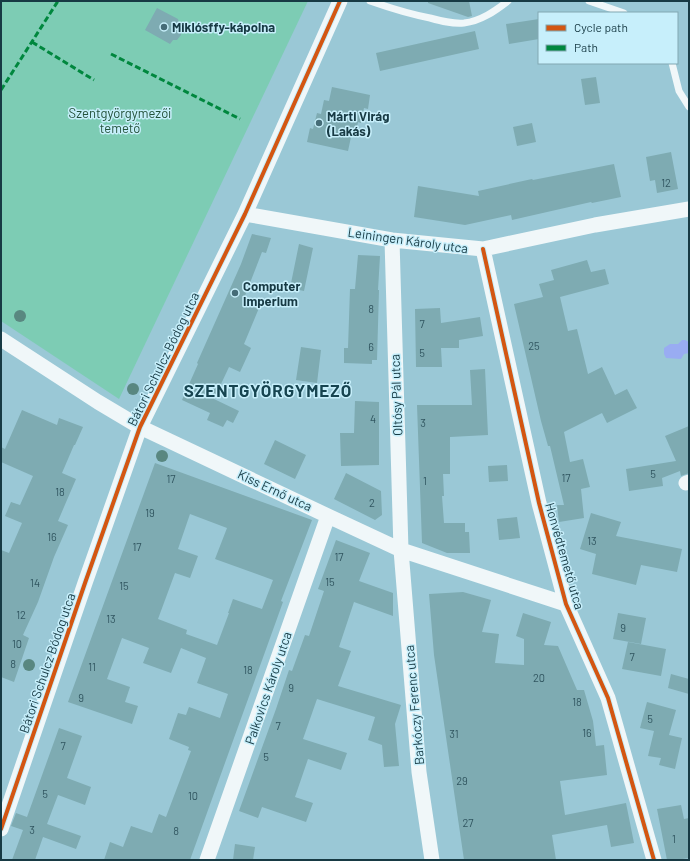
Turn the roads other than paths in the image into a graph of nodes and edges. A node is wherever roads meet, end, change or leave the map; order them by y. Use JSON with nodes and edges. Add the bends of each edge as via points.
{"nodes":[{"id":1,"x":340,"y":1,"type":"edge"},
{"id":2,"x":370,"y":1,"type":"edge"},
{"id":3,"x":508,"y":1,"type":"edge"},
{"id":4,"x":589,"y":1,"type":"edge"},
{"id":5,"x":621,"y":12,"type":"edge"},
{"id":6,"x":672,"y":64,"type":"edge"},
{"id":7,"x":689,"y":107,"type":"edge"},
{"id":8,"x":689,"y":209,"type":"edge"},
{"id":9,"x":245,"y":214,"type":"junction"},
{"id":10,"x":392,"y":240,"type":"junction"},
{"id":11,"x":483,"y":249,"type":"junction"},
{"id":12,"x":1,"y":339,"type":"edge"},
{"id":13,"x":140,"y":427,"type":"junction"},
{"id":14,"x":328,"y":516,"type":"junction"},
{"id":15,"x":401,"y":550,"type":"junction"},
{"id":16,"x":566,"y":604,"type":"junction"},
{"id":17,"x":1,"y":829,"type":"edge"},
{"id":18,"x":208,"y":860,"type":"edge"},
{"id":19,"x":432,"y":860,"type":"edge"},
{"id":20,"x":654,"y":860,"type":"edge"}],
"edges":[{"from":1,"to":9,"type":"street","name":"Bátori Schulcz Bódog utca"},
{"from":2,"to":3,"type":"lane","via":[[406,13],[464,23],[480,19]]},
{"from":4,"to":5,"type":"lane"},
{"from":6,"to":7,"type":"lane","via":[[679,91]]},
{"from":8,"to":11,"type":"street","name":"Leiningen Károly utca","via":[[595,225]]},
{"from":9,"to":10,"type":"street","name":"Leiningen Károly utca"},
{"from":9,"to":13,"type":"street","name":"Bátori Schulcz Bódog utca"},
{"from":10,"to":11,"type":"street","name":"Leiningen Károly utca"},
{"from":10,"to":15,"type":"street","name":"Oltósy Pál utca"},
{"from":11,"to":16,"type":"street","name":"Honvédtemető utca","via":[[538,502]]},
{"from":12,"to":13,"type":"street","name":"Kiss Ernő utca"},
{"from":13,"to":14,"type":"street","name":"Kiss Ernő utca"},
{"from":13,"to":17,"type":"street","name":"Bátori Schulcz Bódog utca"},
{"from":14,"to":15,"type":"street","name":"Kiss Ernő utca"},
{"from":14,"to":18,"type":"street","name":"Palkovics Károly utca"},
{"from":15,"to":16,"type":"street","name":"Kiss Ernő utca"},
{"from":15,"to":19,"type":"street","name":"Barkóczy Ferenc utca","via":[[419,772]]},
{"from":16,"to":20,"type":"street","name":"Honvédtemető utca","via":[[608,698]]}]}
